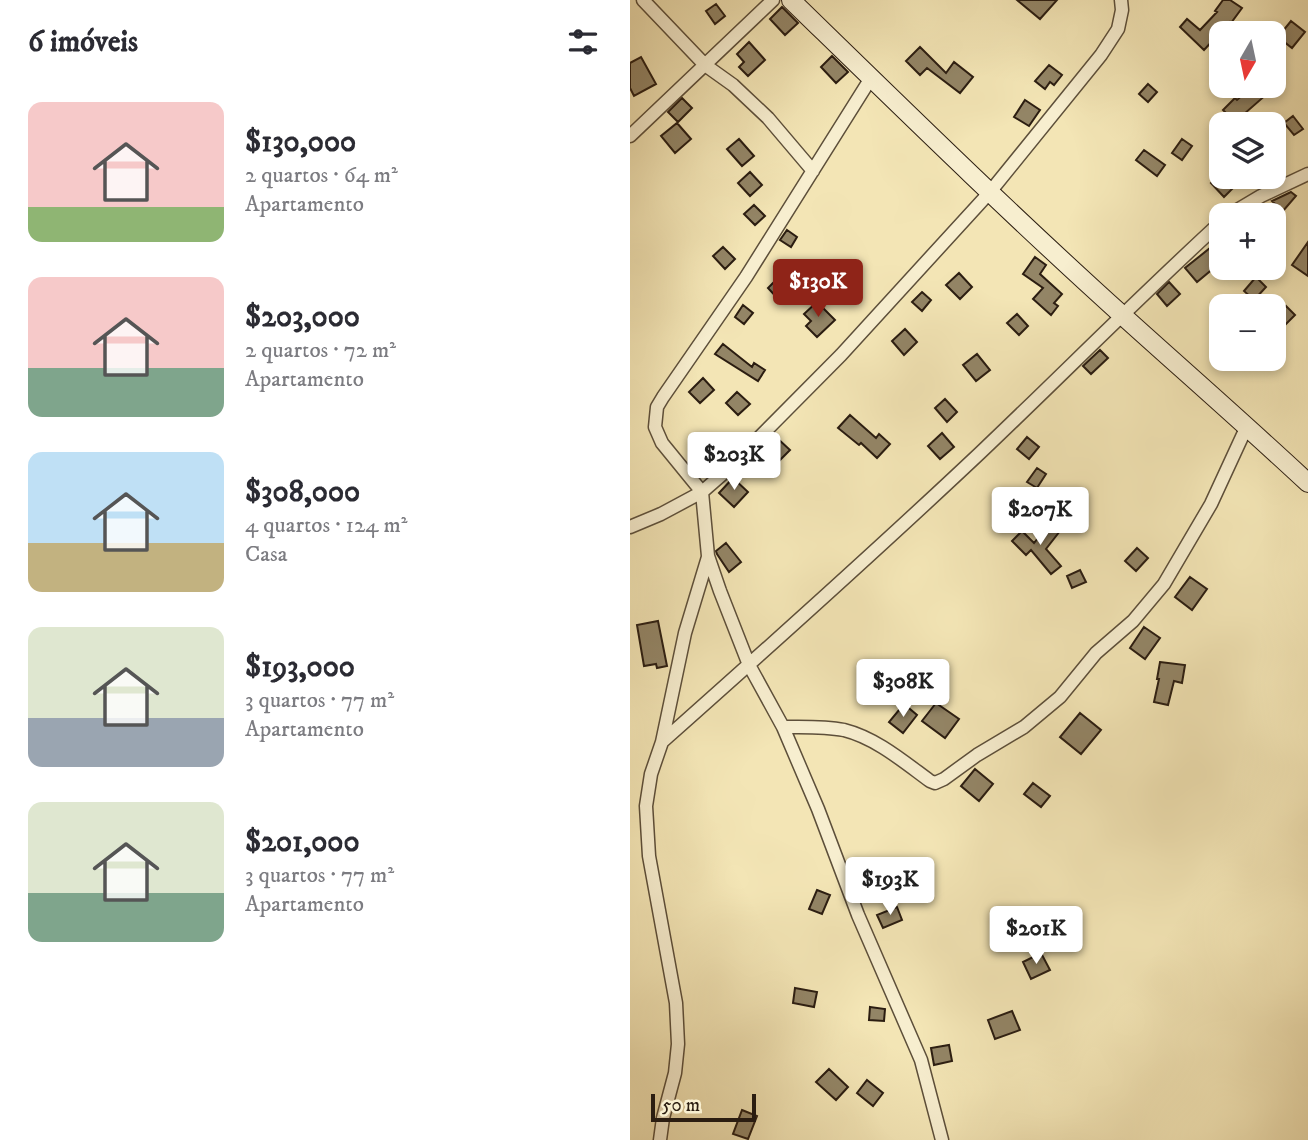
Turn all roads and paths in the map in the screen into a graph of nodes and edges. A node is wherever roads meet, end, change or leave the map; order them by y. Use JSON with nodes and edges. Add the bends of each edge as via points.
{"nodes":[{"id":1,"x":643,"y":0,"type":"edge"},
{"id":2,"x":773,"y":0,"type":"edge"},
{"id":3,"x":791,"y":0,"type":"edge"},
{"id":4,"x":1121,"y":0,"type":"edge"},
{"id":5,"x":705,"y":65,"type":"junction"},
{"id":6,"x":871,"y":78,"type":"junction"},
{"id":7,"x":630,"y":136,"type":"edge"},
{"id":8,"x":813,"y":171,"type":"junction"},
{"id":9,"x":1308,"y":174,"type":"edge"},
{"id":10,"x":990,"y":192,"type":"junction"},
{"id":11,"x":1249,"y":203,"type":"edge"},
{"id":12,"x":1209,"y":233,"type":"edge"},
{"id":13,"x":1122,"y":315,"type":"junction"},
{"id":14,"x":1247,"y":426,"type":"junction"},
{"id":15,"x":1308,"y":483,"type":"edge"},
{"id":16,"x":702,"y":492,"type":"junction"},
{"id":17,"x":630,"y":527,"type":"edge"},
{"id":18,"x":708,"y":556,"type":"junction"},
{"id":19,"x":749,"y":665,"type":"junction"},
{"id":20,"x":783,"y":726,"type":"junction"},
{"id":21,"x":662,"y":742,"type":"junction"},
{"id":22,"x":660,"y":1140,"type":"edge"},
{"id":23,"x":942,"y":1140,"type":"edge"}],
"edges":[{"from":1,"to":5,"type":"street"},
{"from":2,"to":5,"type":"street"},
{"from":3,"to":6,"type":"street"},
{"from":4,"to":10,"type":"street","via":[[1118,29],[1101,54]]},
{"from":5,"to":7,"type":"street"},
{"from":5,"to":8,"type":"street","via":[[749,100]]},
{"from":6,"to":8,"type":"street"},
{"from":6,"to":10,"type":"street"},
{"from":8,"to":16,"type":"street","via":[[657,407],[655,427],[662,443]]},
{"from":9,"to":11,"type":"street"},
{"from":10,"to":13,"type":"street"},
{"from":10,"to":16,"type":"street","via":[[841,355]]},
{"from":12,"to":13,"type":"street"},
{"from":13,"to":14,"type":"street"},
{"from":13,"to":19,"type":"street"},
{"from":14,"to":15,"type":"street"},
{"from":14,"to":20,"type":"street","via":[[1211,503],[1164,584],[1133,621],[1096,653],[1060,697],[1024,727],[944,779],[930,781],[881,746],[846,731]]},
{"from":16,"to":17,"type":"street"},
{"from":16,"to":18,"type":"street"},
{"from":18,"to":19,"type":"street"},
{"from":18,"to":21,"type":"street","via":[[685,633]]},
{"from":19,"to":20,"type":"street"},
{"from":19,"to":21,"type":"street"},
{"from":20,"to":23,"type":"street","via":[[921,1060]]},
{"from":21,"to":22,"type":"street","via":[[646,806],[649,856],[676,1003],[678,1044]]}]}
